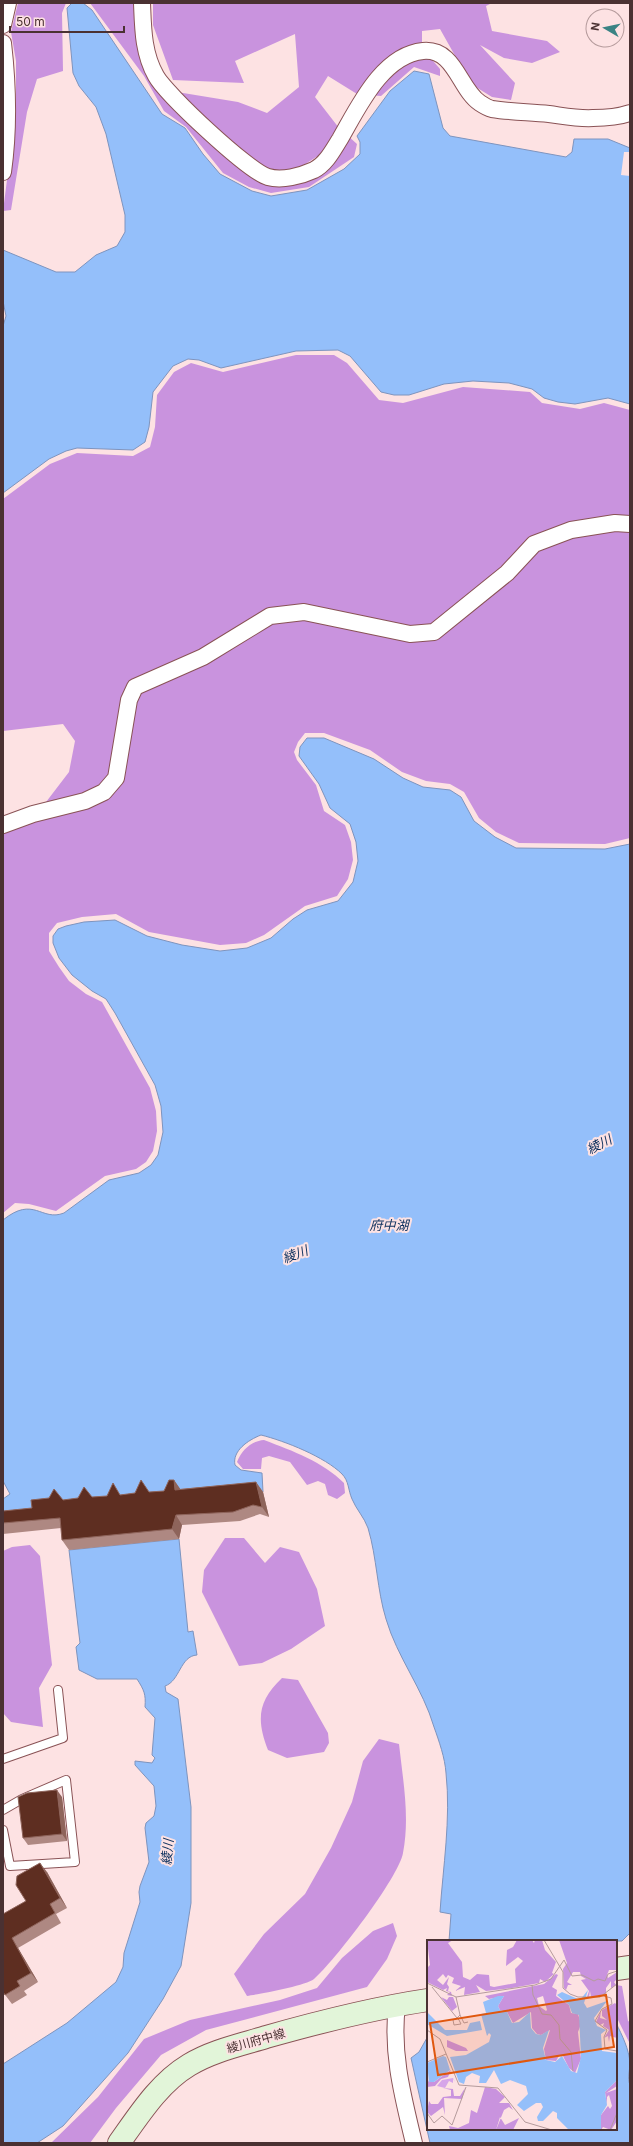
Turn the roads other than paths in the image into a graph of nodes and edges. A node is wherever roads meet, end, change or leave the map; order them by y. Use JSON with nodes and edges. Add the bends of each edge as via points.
{"nodes":[{"id":1,"x":8,"y":3,"type":"edge"},
{"id":2,"x":142,"y":3,"type":"edge"},
{"id":3,"x":3,"y":25,"type":"edge"},
{"id":4,"x":3,"y":43,"type":"edge"},
{"id":5,"x":630,"y":113,"type":"edge"},
{"id":6,"x":3,"y":172,"type":"edge"},
{"id":7,"x":630,"y":524,"type":"edge"},
{"id":8,"x":3,"y":825,"type":"edge"},
{"id":9,"x":58,"y":1690,"type":"dead end"},
{"id":10,"x":3,"y":1759,"type":"edge"},
{"id":11,"x":3,"y":1810,"type":"edge"},
{"id":12,"x":3,"y":1830,"type":"edge"},
{"id":13,"x":630,"y":1967,"type":"edge"},
{"id":14,"x":617,"y":1969,"type":"edge"},
{"id":15,"x":427,"y":2000,"type":"edge"},
{"id":16,"x":397,"y":2005,"type":"junction"},
{"id":17,"x":119,"y":2143,"type":"edge"},
{"id":18,"x":414,"y":2143,"type":"edge"}],
"edges":[{"from":1,"to":3,"type":"street"},
{"from":2,"to":5,"type":"street","via":[[144,45],[156,76],[172,97],[215,136],[254,171],[268,177],[286,178],[315,169],[328,159],[365,96],[388,68],[400,58],[424,51],[437,52],[449,61],[471,96],[490,108],[592,118]]},
{"from":4,"to":6,"type":"street","via":[[7,76],[8,135]]},
{"from":7,"to":8,"type":"street","via":[[615,523],[571,530],[534,544],[507,574],[434,632],[410,634],[304,612],[270,616],[203,657],[134,687],[129,700],[116,778],[104,792],[85,801],[33,814]]},
{"from":9,"to":10,"type":"lane","via":[[63,1738]]},
{"from":11,"to":12,"type":"lane","via":[[66,1780],[75,1862],[10,1866]]},
{"from":13,"to":14,"type":"main road"},
{"from":15,"to":16,"type":"main road","name":"綾川府中線"},
{"from":16,"to":17,"type":"main road","name":"綾川府中線","via":[[288,2031],[206,2056],[188,2065],[162,2087]]},
{"from":16,"to":18,"type":"street","via":[[394,2029],[398,2074]]}]}
